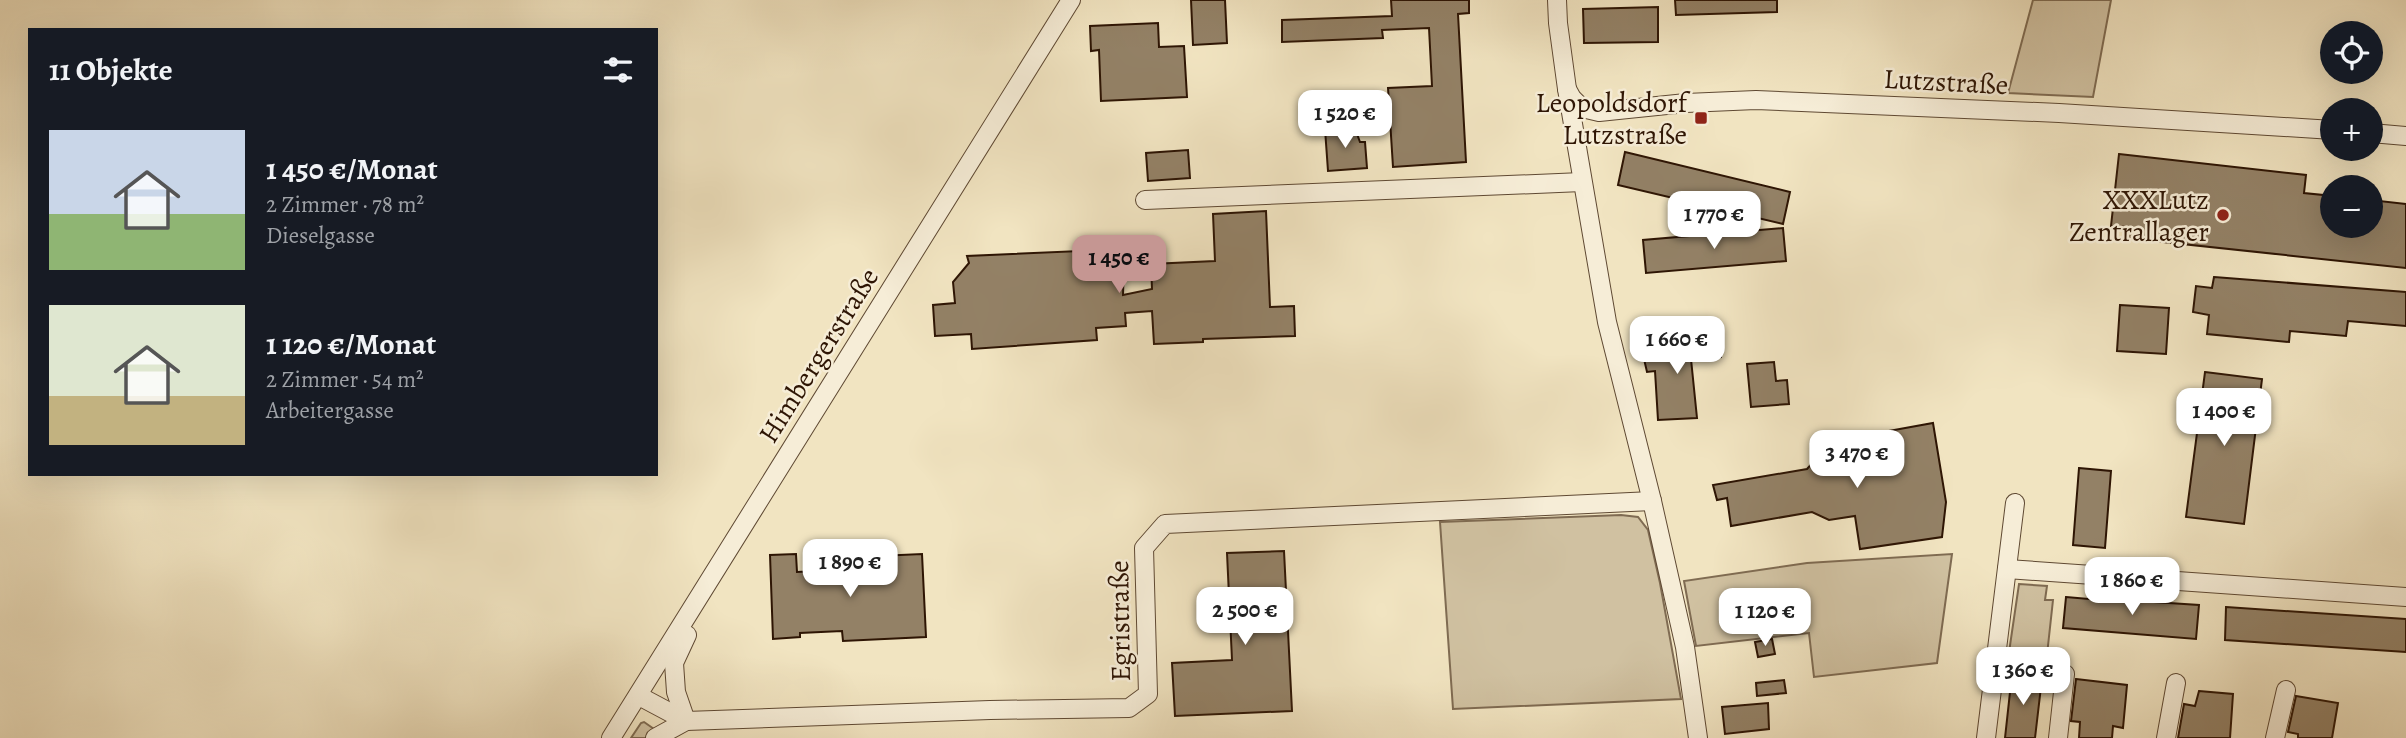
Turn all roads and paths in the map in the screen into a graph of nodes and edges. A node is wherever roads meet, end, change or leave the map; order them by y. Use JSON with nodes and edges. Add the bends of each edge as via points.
{"nodes":[{"id":1,"x":1071,"y":0,"type":"edge"},
{"id":2,"x":1557,"y":0,"type":"edge"},
{"id":3,"x":1567,"y":89,"type":"junction"},
{"id":4,"x":2320,"y":129,"type":"edge"},
{"id":5,"x":2383,"y":134,"type":"edge"},
{"id":6,"x":2406,"y":136,"type":"edge"},
{"id":7,"x":1582,"y":182,"type":"junction"},
{"id":8,"x":1145,"y":200,"type":"dead end"},
{"id":9,"x":1653,"y":501,"type":"junction"},
{"id":10,"x":2015,"y":503,"type":"dead end"},
{"id":11,"x":736,"y":536,"type":"junction"},
{"id":12,"x":2007,"y":569,"type":"junction"},
{"id":13,"x":2406,"y":597,"type":"edge"},
{"id":14,"x":2065,"y":674,"type":"dead end"},
{"id":15,"x":2176,"y":683,"type":"dead end"},
{"id":16,"x":2286,"y":690,"type":"dead end"},
{"id":17,"x":639,"y":696,"type":"junction"},
{"id":18,"x":686,"y":721,"type":"junction"},
{"id":19,"x":611,"y":738,"type":"edge"},
{"id":20,"x":655,"y":738,"type":"edge"},
{"id":21,"x":1698,"y":738,"type":"edge"},
{"id":22,"x":1986,"y":738,"type":"edge"},
{"id":23,"x":2058,"y":738,"type":"edge"},
{"id":24,"x":2166,"y":738,"type":"edge"},
{"id":25,"x":2276,"y":738,"type":"edge"}],
"edges":[{"from":1,"to":11,"type":"street","name":"Himbergerstraße"},
{"from":2,"to":3,"type":"street"},
{"from":3,"to":4,"type":"street","name":"Lutzstraße","via":[[1582,108],[1599,112],[1756,100]]},
{"from":3,"to":7,"type":"street"},
{"from":5,"to":6,"type":"street"},
{"from":7,"to":8,"type":"street"},
{"from":7,"to":9,"type":"street","via":[[1607,323]]},
{"from":9,"to":18,"type":"street","name":"Egristraße","via":[[1165,524],[1144,548],[1148,694],[1129,708]]},
{"from":9,"to":21,"type":"street","via":[[1685,648]]},
{"from":10,"to":12,"type":"street"},
{"from":11,"to":17,"type":"street","name":"Himbergerstraße"},
{"from":11,"to":18,"type":"street","via":[[674,663],[676,692]]},
{"from":12,"to":13,"type":"street"},
{"from":12,"to":22,"type":"street"},
{"from":14,"to":23,"type":"street"},
{"from":15,"to":24,"type":"street"},
{"from":16,"to":25,"type":"street"},
{"from":17,"to":18,"type":"street"},
{"from":17,"to":19,"type":"street","name":"Himbergerstraße"},
{"from":18,"to":20,"type":"street"}]}
